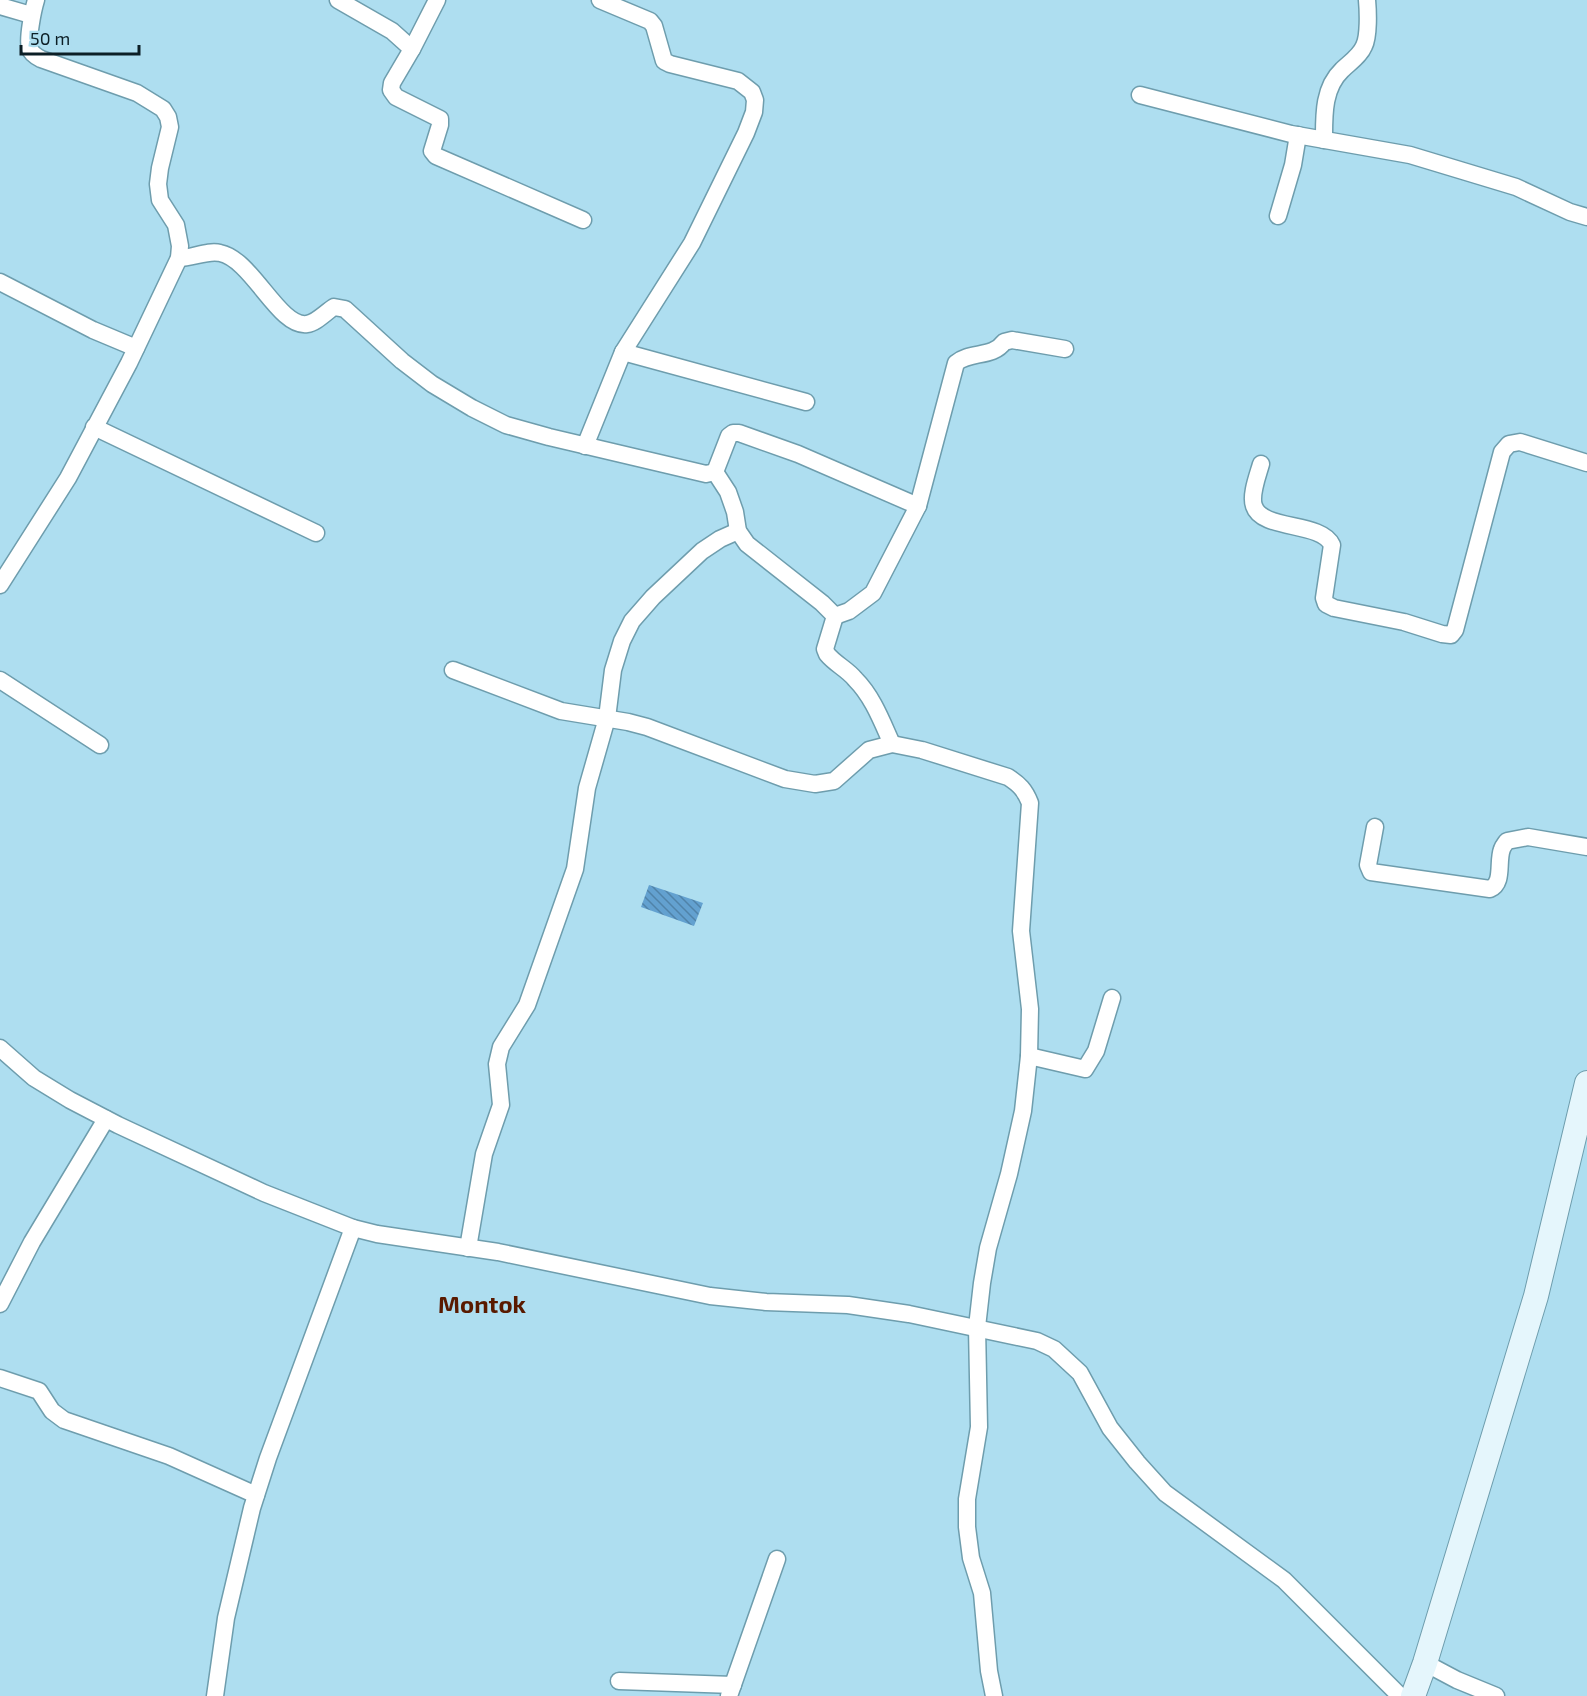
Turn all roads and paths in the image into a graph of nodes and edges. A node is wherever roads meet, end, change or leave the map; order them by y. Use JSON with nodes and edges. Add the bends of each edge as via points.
{"nodes":[{"id":1,"x":338,"y":0,"type":"edge"},
{"id":2,"x":437,"y":0,"type":"edge"},
{"id":3,"x":600,"y":0,"type":"edge"},
{"id":4,"x":1367,"y":0,"type":"edge"},
{"id":5,"x":0,"y":6,"type":"edge"},
{"id":6,"x":33,"y":7,"type":"edge"},
{"id":7,"x":412,"y":49,"type":"junction"},
{"id":8,"x":1140,"y":95,"type":"dead end"},
{"id":9,"x":1298,"y":135,"type":"junction"},
{"id":10,"x":1324,"y":140,"type":"junction"},
{"id":11,"x":1278,"y":216,"type":"dead end"},
{"id":12,"x":1587,"y":218,"type":"edge"},
{"id":13,"x":583,"y":220,"type":"dead end"},
{"id":14,"x":179,"y":258,"type":"junction"},
{"id":15,"x":0,"y":282,"type":"edge"},
{"id":16,"x":136,"y":348,"type":"junction"},
{"id":17,"x":1065,"y":349,"type":"dead end"},
{"id":18,"x":623,"y":352,"type":"junction"},
{"id":19,"x":807,"y":402,"type":"dead end"},
{"id":20,"x":94,"y":427,"type":"junction"},
{"id":21,"x":585,"y":446,"type":"junction"},
{"id":22,"x":1587,"y":463,"type":"edge"},
{"id":23,"x":1261,"y":464,"type":"dead end"},
{"id":24,"x":715,"y":472,"type":"junction"},
{"id":25,"x":918,"y":506,"type":"junction"},
{"id":26,"x":738,"y":531,"type":"junction"},
{"id":27,"x":316,"y":533,"type":"dead end"},
{"id":28,"x":0,"y":585,"type":"edge"},
{"id":29,"x":835,"y":616,"type":"junction"},
{"id":30,"x":453,"y":670,"type":"dead end"},
{"id":31,"x":0,"y":680,"type":"edge"},
{"id":32,"x":607,"y":718,"type":"junction"},
{"id":33,"x":892,"y":744,"type":"junction"},
{"id":34,"x":100,"y":745,"type":"dead end"},
{"id":35,"x":1375,"y":827,"type":"dead end"},
{"id":36,"x":1587,"y":847,"type":"edge"},
{"id":37,"x":1112,"y":998,"type":"dead end"},
{"id":38,"x":0,"y":1047,"type":"edge"},
{"id":39,"x":1029,"y":1056,"type":"junction"},
{"id":40,"x":1587,"y":1083,"type":"edge"},
{"id":41,"x":106,"y":1119,"type":"junction"},
{"id":42,"x":353,"y":1228,"type":"junction"},
{"id":43,"x":468,"y":1248,"type":"junction"},
{"id":44,"x":1,"y":1300,"type":"edge"},
{"id":45,"x":977,"y":1328,"type":"junction"},
{"id":46,"x":0,"y":1378,"type":"edge"},
{"id":47,"x":256,"y":1495,"type":"junction"},
{"id":48,"x":777,"y":1559,"type":"dead end"},
{"id":49,"x":1425,"y":1663,"type":"junction"},
{"id":50,"x":619,"y":1681,"type":"dead end"},
{"id":51,"x":731,"y":1691,"type":"edge"},
{"id":52,"x":215,"y":1696,"type":"edge"},
{"id":53,"x":994,"y":1696,"type":"edge"},
{"id":54,"x":1401,"y":1696,"type":"edge"},
{"id":55,"x":1413,"y":1696,"type":"edge"},
{"id":56,"x":1496,"y":1696,"type":"edge"}],
"edges":[{"from":1,"to":7,"type":"street","via":[[393,31]]},
{"from":2,"to":7,"type":"street"},
{"from":3,"to":18,"type":"street","via":[[650,21],[664,61],[738,81],[752,92],[755,100],[746,134],[692,243]]},
{"from":4,"to":10,"type":"street","via":[[1365,46],[1332,85],[1325,103]]},
{"from":5,"to":6,"type":"street"},
{"from":6,"to":14,"type":"street","via":[[30,49],[40,59],[136,93],[163,109],[168,117],[170,127],[158,184],[160,200],[176,225]]},
{"from":7,"to":13,"type":"street","via":[[391,90],[396,97],[440,119],[432,151],[436,156]]},
{"from":8,"to":9,"type":"street"},
{"from":9,"to":10,"type":"street"},
{"from":9,"to":11,"type":"street"},
{"from":10,"to":12,"type":"street","via":[[1410,155],[1516,187]]},
{"from":14,"to":16,"type":"street"},
{"from":14,"to":21,"type":"street","via":[[213,253],[230,256],[288,318],[301,324],[310,324],[334,307],[345,309],[402,361],[472,408],[506,425]]},
{"from":15,"to":16,"type":"street"},
{"from":16,"to":20,"type":"street"},
{"from":17,"to":25,"type":"street","via":[[1012,340],[994,351],[956,363]]},
{"from":18,"to":19,"type":"street"},
{"from":18,"to":21,"type":"street"},
{"from":20,"to":27,"type":"street"},
{"from":20,"to":28,"type":"street","via":[[68,478]]},
{"from":21,"to":24,"type":"street","via":[[694,472]]},
{"from":22,"to":23,"type":"street","via":[[1520,442],[1509,444],[1502,452],[1451,635],[1326,604],[1330,540],[1259,514],[1253,498]]},
{"from":24,"to":25,"type":"street","via":[[729,436],[739,433]]},
{"from":24,"to":26,"type":"street","via":[[728,492]]},
{"from":25,"to":29,"type":"street","via":[[873,593]]},
{"from":26,"to":29,"type":"street","via":[[747,544]]},
{"from":26,"to":32,"type":"street","via":[[702,551],[632,621],[613,670]]},
{"from":29,"to":33,"type":"street","via":[[827,654],[863,687]]},
{"from":30,"to":32,"type":"street","via":[[561,711]]},
{"from":31,"to":34,"type":"street"},
{"from":32,"to":33,"type":"street","via":[[647,727],[785,779],[815,784],[834,781],[869,750]]},
{"from":32,"to":43,"type":"street","via":[[587,788],[574,868],[527,1005],[501,1047],[497,1064],[501,1105],[484,1154]]},
{"from":33,"to":39,"type":"street","via":[[1008,777],[1027,794],[1030,803],[1021,931],[1030,999]]},
{"from":35,"to":36,"type":"street","via":[[1368,865],[1371,872],[1490,890],[1498,882],[1501,850],[1507,841],[1528,837]]},
{"from":37,"to":39,"type":"street","via":[[1096,1051],[1085,1069]]},
{"from":38,"to":41,"type":"street","via":[[34,1078]]},
{"from":39,"to":45,"type":"street","via":[[1023,1111],[988,1248]]},
{"from":40,"to":49,"type":"street","via":[[1536,1296]]},
{"from":41,"to":42,"type":"street","via":[[254,1188]]},
{"from":41,"to":44,"type":"street"},
{"from":42,"to":43,"type":"street"},
{"from":42,"to":47,"type":"street"},
{"from":43,"to":45,"type":"street","via":[[710,1296],[848,1305]]},
{"from":45,"to":53,"type":"street","via":[[979,1428],[967,1499],[967,1527],[982,1593]]},
{"from":45,"to":54,"type":"street","via":[[1037,1341],[1068,1360],[1080,1373],[1110,1428],[1165,1493],[1293,1588]]},
{"from":46,"to":47,"type":"street","via":[[39,1391],[64,1420],[169,1456]]},
{"from":47,"to":52,"type":"street","via":[[225,1618]]},
{"from":48,"to":51,"type":"street"},
{"from":49,"to":55,"type":"street"},
{"from":49,"to":56,"type":"street"},
{"from":50,"to":51,"type":"street"}]}
